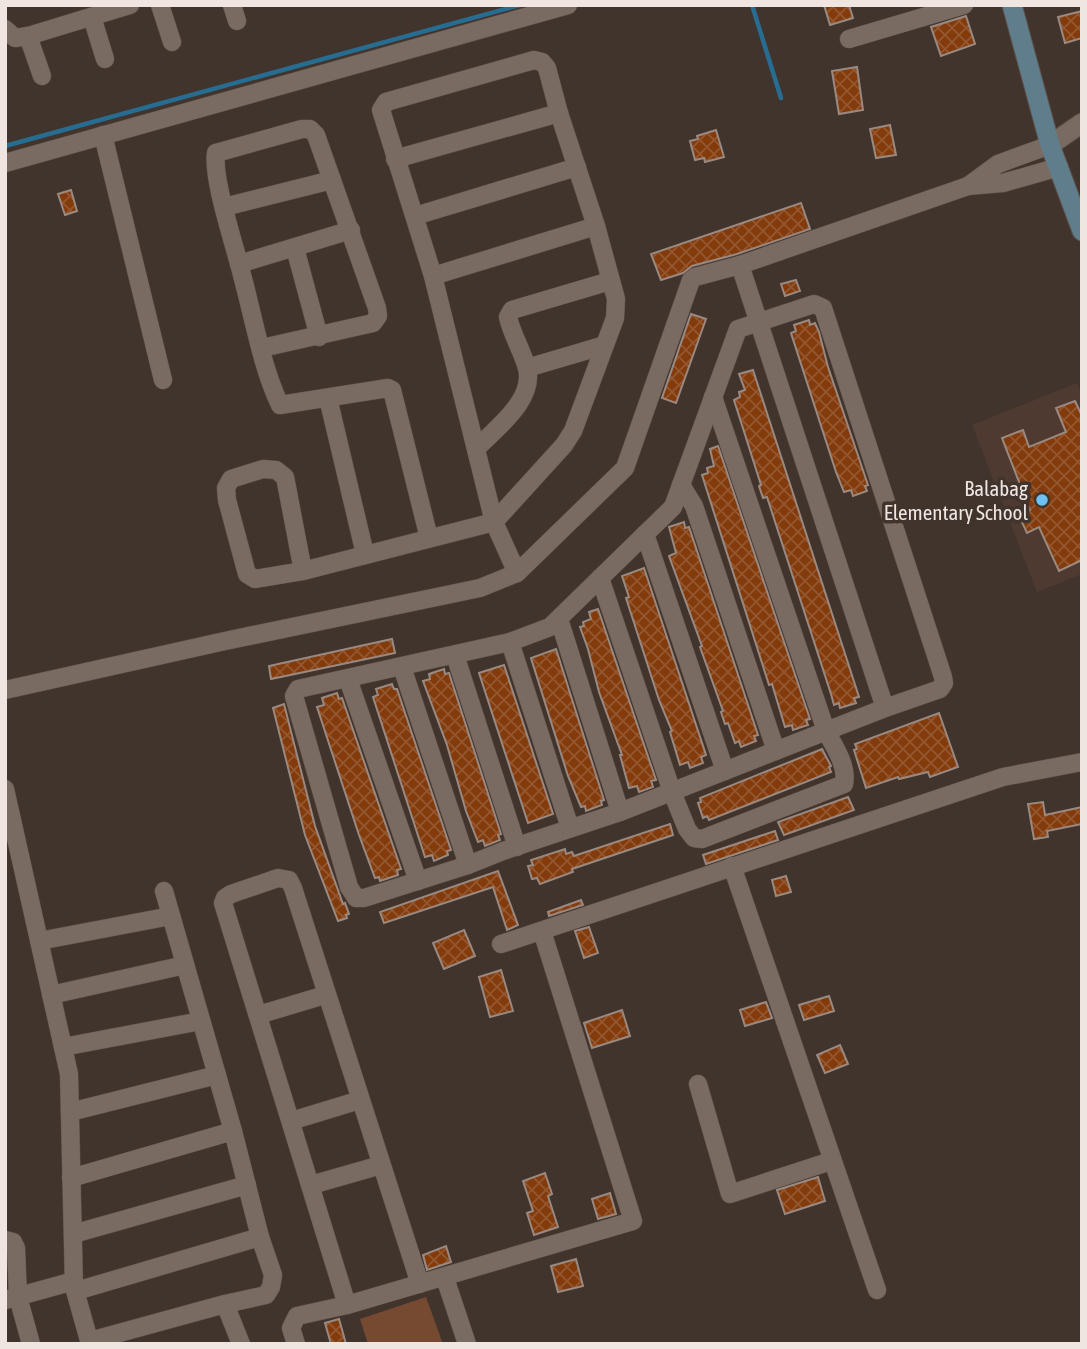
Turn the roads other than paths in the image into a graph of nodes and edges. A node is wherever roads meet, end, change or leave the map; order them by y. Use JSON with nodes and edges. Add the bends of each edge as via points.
{"nodes":[{"id":1,"x":130,"y":5,"type":"edge"},
{"id":2,"x":160,"y":5,"type":"edge"},
{"id":3,"x":568,"y":5,"type":"edge"},
{"id":4,"x":964,"y":5,"type":"edge"},
{"id":5,"x":1012,"y":5,"type":"edge"},
{"id":6,"x":92,"y":17,"type":"junction"},
{"id":7,"x":5,"y":29,"type":"edge"},
{"id":8,"x":29,"y":36,"type":"junction"},
{"id":9,"x":849,"y":39,"type":"dead end"},
{"id":10,"x":172,"y":42,"type":"dead end"},
{"id":11,"x":105,"y":59,"type":"dead end"},
{"id":12,"x":42,"y":76,"type":"dead end"},
{"id":13,"x":559,"y":113,"type":"junction"},
{"id":14,"x":1082,"y":122,"type":"edge"},
{"id":15,"x":103,"y":135,"type":"junction"},
{"id":16,"x":1050,"y":145,"type":"junction"},
{"id":17,"x":396,"y":159,"type":"junction"},
{"id":18,"x":5,"y":163,"type":"edge"},
{"id":19,"x":577,"y":167,"type":"junction"},
{"id":20,"x":1059,"y":167,"type":"junction"},
{"id":21,"x":332,"y":180,"type":"junction"},
{"id":22,"x":968,"y":186,"type":"junction"},
{"id":23,"x":224,"y":207,"type":"junction"},
{"id":24,"x":415,"y":216,"type":"junction"},
{"id":25,"x":596,"y":226,"type":"junction"},
{"id":26,"x":351,"y":230,"type":"junction"},
{"id":27,"x":1082,"y":231,"type":"edge"},
{"id":28,"x":295,"y":248,"type":"junction"},
{"id":29,"x":239,"y":264,"type":"junction"},
{"id":30,"x":740,"y":265,"type":"junction"},
{"id":31,"x":433,"y":276,"type":"junction"},
{"id":32,"x":610,"y":281,"type":"junction"},
{"id":33,"x":759,"y":322,"type":"junction"},
{"id":34,"x":319,"y":337,"type":"junction"},
{"id":35,"x":605,"y":345,"type":"junction"},
{"id":36,"x":262,"y":348,"type":"junction"},
{"id":37,"x":527,"y":368,"type":"junction"},
{"id":38,"x":163,"y":380,"type":"dead end"},
{"id":39,"x":713,"y":397,"type":"junction"},
{"id":40,"x":328,"y":398,"type":"junction"},
{"id":41,"x":477,"y":448,"type":"junction"},
{"id":42,"x":681,"y":485,"type":"junction"},
{"id":43,"x":494,"y":522,"type":"junction"},
{"id":44,"x":645,"y":534,"type":"junction"},
{"id":45,"x":429,"y":538,"type":"junction"},
{"id":46,"x":365,"y":554,"type":"junction"},
{"id":47,"x":303,"y":570,"type":"junction"},
{"id":48,"x":517,"y":573,"type":"junction"},
{"id":49,"x":600,"y":578,"type":"junction"},
{"id":50,"x":559,"y":619,"type":"junction"},
{"id":51,"x":510,"y":642,"type":"junction"},
{"id":52,"x":455,"y":655,"type":"junction"},
{"id":53,"x":402,"y":667,"type":"junction"},
{"id":54,"x":348,"y":679,"type":"junction"},
{"id":55,"x":5,"y":690,"type":"edge"},
{"id":56,"x":885,"y":708,"type":"junction"},
{"id":57,"x":826,"y":731,"type":"junction"},
{"id":58,"x":776,"y":751,"type":"junction"},
{"id":59,"x":1082,"y":762,"type":"edge"},
{"id":60,"x":725,"y":771,"type":"junction"},
{"id":61,"x":5,"y":789,"type":"edge"},
{"id":62,"x":672,"y":792,"type":"junction"},
{"id":63,"x":620,"y":812,"type":"junction"},
{"id":64,"x":570,"y":828,"type":"junction"},
{"id":65,"x":517,"y":847,"type":"junction"},
{"id":66,"x":468,"y":865,"type":"junction"},
{"id":67,"x":732,"y":866,"type":"junction"},
{"id":68,"x":418,"y":881,"type":"junction"},
{"id":69,"x":164,"y":891,"type":"dead end"},
{"id":70,"x":170,"y":916,"type":"junction"},
{"id":71,"x":542,"y":931,"type":"junction"},
{"id":72,"x":39,"y":941,"type":"junction"},
{"id":73,"x":501,"y":944,"type":"dead end"},
{"id":74,"x":185,"y":965,"type":"junction"},
{"id":75,"x":51,"y":995,"type":"junction"},
{"id":76,"x":325,"y":995,"type":"junction"},
{"id":77,"x":258,"y":1015,"type":"junction"},
{"id":78,"x":201,"y":1021,"type":"junction"},
{"id":79,"x":63,"y":1047,"type":"junction"},
{"id":80,"x":217,"y":1075,"type":"junction"},
{"id":81,"x":698,"y":1083,"type":"dead end"},
{"id":82,"x":360,"y":1100,"type":"junction"},
{"id":83,"x":70,"y":1112,"type":"junction"},
{"id":84,"x":291,"y":1121,"type":"junction"},
{"id":85,"x":233,"y":1131,"type":"junction"},
{"id":86,"x":831,"y":1161,"type":"junction"},
{"id":87,"x":381,"y":1165,"type":"junction"},
{"id":88,"x":71,"y":1178,"type":"junction"},
{"id":89,"x":247,"y":1185,"type":"junction"},
{"id":90,"x":311,"y":1185,"type":"junction"},
{"id":91,"x":73,"y":1234,"type":"junction"},
{"id":92,"x":260,"y":1237,"type":"junction"},
{"id":93,"x":5,"y":1240,"type":"edge"},
{"id":94,"x":444,"y":1278,"type":"junction"},
{"id":95,"x":420,"y":1284,"type":"junction"},
{"id":96,"x":75,"y":1286,"type":"junction"},
{"id":97,"x":877,"y":1290,"type":"dead end"},
{"id":98,"x":11,"y":1298,"type":"edge"},
{"id":99,"x":225,"y":1304,"type":"junction"},
{"id":100,"x":347,"y":1305,"type":"junction"},
{"id":101,"x":90,"y":1343,"type":"edge"},
{"id":102,"x":31,"y":1344,"type":"edge"},
{"id":103,"x":241,"y":1344,"type":"edge"},
{"id":104,"x":296,"y":1344,"type":"edge"},
{"id":105,"x":467,"y":1344,"type":"edge"}],
"edges":[{"from":1,"to":6,"type":"street"},
{"from":2,"to":10,"type":"street"},
{"from":3,"to":15,"type":"street"},
{"from":4,"to":9,"type":"street"},
{"from":5,"to":16,"type":"main road"},
{"from":6,"to":8,"type":"street"},
{"from":6,"to":11,"type":"street"},
{"from":7,"to":8,"type":"street","via":[[15,38]]},
{"from":8,"to":12,"type":"street"},
{"from":13,"to":17,"type":"street"},
{"from":13,"to":17,"type":"street","via":[[547,68],[534,60],[386,102],[381,110]]},
{"from":13,"to":19,"type":"street"},
{"from":14,"to":16,"type":"street"},
{"from":15,"to":18,"type":"street"},
{"from":15,"to":38,"type":"street"},
{"from":16,"to":20,"type":"main road"},
{"from":16,"to":22,"type":"street","via":[[998,164]]},
{"from":17,"to":24,"type":"street"},
{"from":19,"to":24,"type":"street"},
{"from":19,"to":25,"type":"street"},
{"from":20,"to":22,"type":"street","via":[[1003,183]]},
{"from":20,"to":27,"type":"main road"},
{"from":21,"to":23,"type":"street"},
{"from":21,"to":23,"type":"street","via":[[316,135],[302,129],[216,153]]},
{"from":21,"to":26,"type":"street"},
{"from":22,"to":30,"type":"street"},
{"from":23,"to":29,"type":"street"},
{"from":24,"to":31,"type":"street"},
{"from":25,"to":31,"type":"street"},
{"from":25,"to":32,"type":"street"},
{"from":26,"to":28,"type":"street"},
{"from":26,"to":34,"type":"street","via":[[377,316],[373,323]]},
{"from":28,"to":29,"type":"street"},
{"from":28,"to":34,"type":"street"},
{"from":29,"to":36,"type":"street"},
{"from":30,"to":33,"type":"street"},
{"from":30,"to":48,"type":"street","via":[[691,280],[625,468]]},
{"from":31,"to":41,"type":"street"},
{"from":32,"to":35,"type":"street","via":[[616,299],[615,318]]},
{"from":32,"to":37,"type":"street","via":[[512,310],[508,317]]},
{"from":33,"to":39,"type":"street","via":[[738,329]]},
{"from":33,"to":56,"type":"street"},
{"from":33,"to":56,"type":"street","via":[[814,303],[823,308],[828,321],[944,683],[940,689]]},
{"from":34,"to":36,"type":"street"},
{"from":35,"to":37,"type":"street"},
{"from":35,"to":43,"type":"street","via":[[573,431]]},
{"from":36,"to":40,"type":"street","via":[[280,405]]},
{"from":37,"to":41,"type":"street","via":[[518,404]]},
{"from":39,"to":42,"type":"street"},
{"from":39,"to":57,"type":"street"},
{"from":40,"to":45,"type":"street","via":[[392,390]]},
{"from":40,"to":46,"type":"street"},
{"from":41,"to":43,"type":"street"},
{"from":42,"to":44,"type":"street","via":[[673,507]]},
{"from":42,"to":58,"type":"street","via":[[694,506]]},
{"from":43,"to":45,"type":"street"},
{"from":43,"to":48,"type":"street"},
{"from":44,"to":49,"type":"street"},
{"from":44,"to":60,"type":"street"},
{"from":45,"to":46,"type":"street"},
{"from":46,"to":47,"type":"street"},
{"from":47,"to":47,"type":"street","via":[[255,579],[247,574],[227,500],[231,479],[263,469],[276,470],[285,477]]},
{"from":48,"to":55,"type":"street","via":[[480,588]]},
{"from":49,"to":50,"type":"street"},
{"from":49,"to":62,"type":"street"},
{"from":50,"to":51,"type":"street"},
{"from":50,"to":63,"type":"street"},
{"from":51,"to":52,"type":"street"},
{"from":51,"to":64,"type":"street"},
{"from":52,"to":53,"type":"street"},
{"from":52,"to":65,"type":"street"},
{"from":53,"to":54,"type":"street"},
{"from":53,"to":66,"type":"street"},
{"from":54,"to":68,"type":"street"},
{"from":54,"to":68,"type":"street","via":[[298,689],[294,696],[349,887],[356,898],[364,898]]},
{"from":56,"to":57,"type":"street"},
{"from":57,"to":58,"type":"street"},
{"from":57,"to":62,"type":"street","via":[[839,756],[844,783],[767,814],[694,838]]},
{"from":58,"to":60,"type":"street"},
{"from":59,"to":67,"type":"street","via":[[995,780]]},
{"from":60,"to":62,"type":"street"},
{"from":61,"to":72,"type":"street"},
{"from":62,"to":63,"type":"street"},
{"from":63,"to":64,"type":"street"},
{"from":64,"to":65,"type":"street"},
{"from":65,"to":66,"type":"street"},
{"from":66,"to":68,"type":"street"},
{"from":67,"to":71,"type":"street"},
{"from":67,"to":86,"type":"street"},
{"from":69,"to":70,"type":"street"},
{"from":70,"to":72,"type":"street"},
{"from":70,"to":74,"type":"street"},
{"from":71,"to":73,"type":"street"},
{"from":71,"to":94,"type":"street","via":[[633,1221]]},
{"from":72,"to":75,"type":"street"},
{"from":74,"to":75,"type":"street"},
{"from":74,"to":78,"type":"street"},
{"from":75,"to":79,"type":"street"},
{"from":76,"to":77,"type":"street"},
{"from":76,"to":77,"type":"street","via":[[293,888],[289,880],[278,878],[231,894],[223,903]]},
{"from":76,"to":82,"type":"street"},
{"from":77,"to":84,"type":"street"},
{"from":78,"to":79,"type":"street"},
{"from":78,"to":80,"type":"street"},
{"from":79,"to":83,"type":"street"},
{"from":80,"to":83,"type":"street"},
{"from":80,"to":85,"type":"street"},
{"from":81,"to":86,"type":"street","via":[[730,1194]]},
{"from":82,"to":84,"type":"street"},
{"from":82,"to":87,"type":"street"},
{"from":83,"to":88,"type":"street"},
{"from":84,"to":90,"type":"street"},
{"from":85,"to":88,"type":"street"},
{"from":85,"to":89,"type":"street"},
{"from":86,"to":97,"type":"street"},
{"from":87,"to":90,"type":"street"},
{"from":87,"to":95,"type":"street"},
{"from":88,"to":91,"type":"street"},
{"from":89,"to":91,"type":"street"},
{"from":89,"to":92,"type":"street"},
{"from":90,"to":100,"type":"street"},
{"from":91,"to":96,"type":"street"},
{"from":92,"to":96,"type":"street"},
{"from":92,"to":99,"type":"street","via":[[273,1275],[271,1287],[265,1295]]},
{"from":93,"to":98,"type":"street","via":[[16,1248]]},
{"from":94,"to":95,"type":"street"},
{"from":94,"to":105,"type":"street"},
{"from":95,"to":100,"type":"street"},
{"from":96,"to":98,"type":"street"},
{"from":96,"to":101,"type":"street"},
{"from":98,"to":102,"type":"street"},
{"from":99,"to":101,"type":"street"},
{"from":99,"to":103,"type":"street"},
{"from":100,"to":104,"type":"street","via":[[297,1316],[291,1328]]}]}
